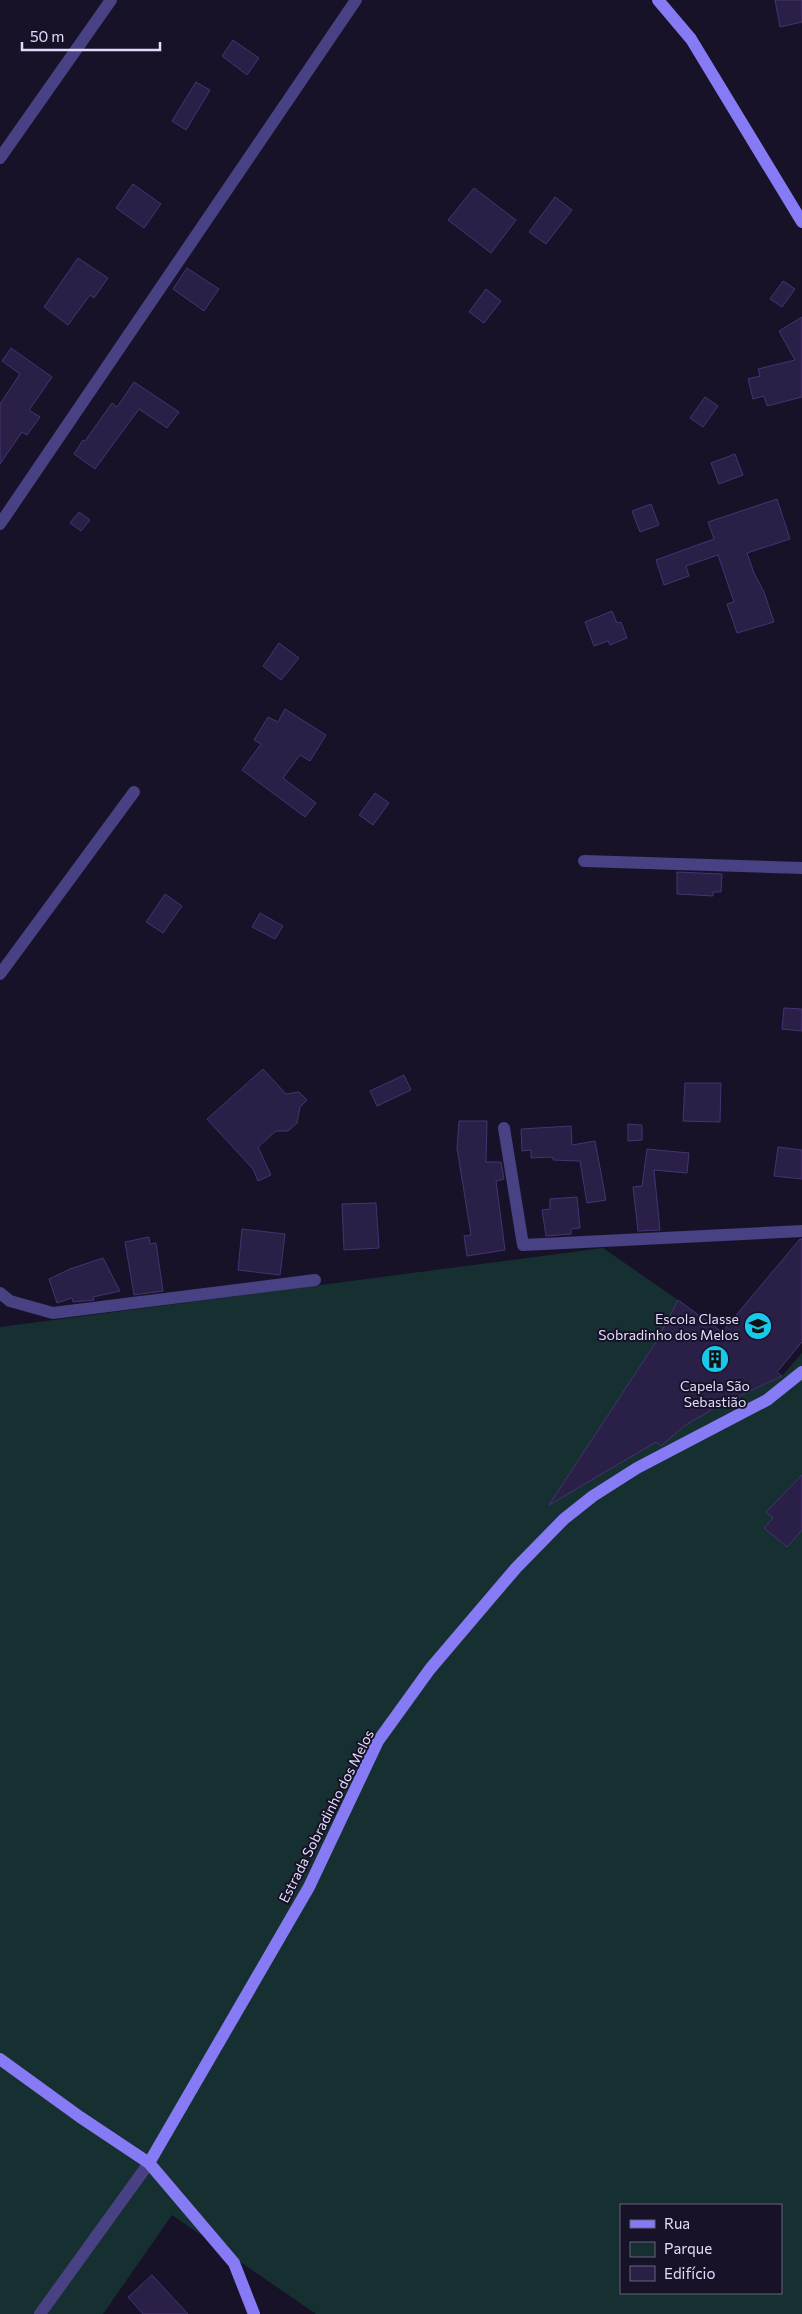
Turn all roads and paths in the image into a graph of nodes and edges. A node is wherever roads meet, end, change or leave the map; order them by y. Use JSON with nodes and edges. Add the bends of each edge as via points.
{"nodes":[{"id":1,"x":111,"y":0,"type":"edge"},
{"id":2,"x":356,"y":0,"type":"edge"},
{"id":3,"x":658,"y":0,"type":"edge"},
{"id":4,"x":0,"y":158,"type":"edge"},
{"id":5,"x":802,"y":222,"type":"edge"},
{"id":6,"x":0,"y":524,"type":"edge"},
{"id":7,"x":134,"y":792,"type":"dead end"},
{"id":8,"x":584,"y":861,"type":"dead end"},
{"id":9,"x":802,"y":868,"type":"edge"},
{"id":10,"x":0,"y":974,"type":"edge"},
{"id":11,"x":504,"y":1128,"type":"dead end"},
{"id":12,"x":802,"y":1231,"type":"edge"},
{"id":13,"x":315,"y":1280,"type":"dead end"},
{"id":14,"x":0,"y":1293,"type":"edge"},
{"id":15,"x":802,"y":1372,"type":"edge"},
{"id":16,"x":0,"y":2059,"type":"edge"},
{"id":17,"x":149,"y":2163,"type":"junction"},
{"id":18,"x":40,"y":2314,"type":"edge"},
{"id":19,"x":254,"y":2314,"type":"edge"}],
"edges":[{"from":1,"to":4,"type":"street"},
{"from":2,"to":6,"type":"street"},
{"from":3,"to":5,"type":"street","via":[[691,39]]},
{"from":7,"to":10,"type":"street"},
{"from":8,"to":9,"type":"street"},
{"from":11,"to":12,"type":"street","via":[[523,1245]]},
{"from":13,"to":14,"type":"street","via":[[53,1313],[10,1301]]},
{"from":15,"to":17,"type":"street","name":"Estrada Sobradinho dos Melos","via":[[767,1400],[637,1468],[564,1519],[516,1568],[430,1669],[378,1741],[308,1887]]},
{"from":16,"to":17,"type":"street"},
{"from":17,"to":18,"type":"street"},
{"from":17,"to":19,"type":"street","via":[[234,2263]]}]}
